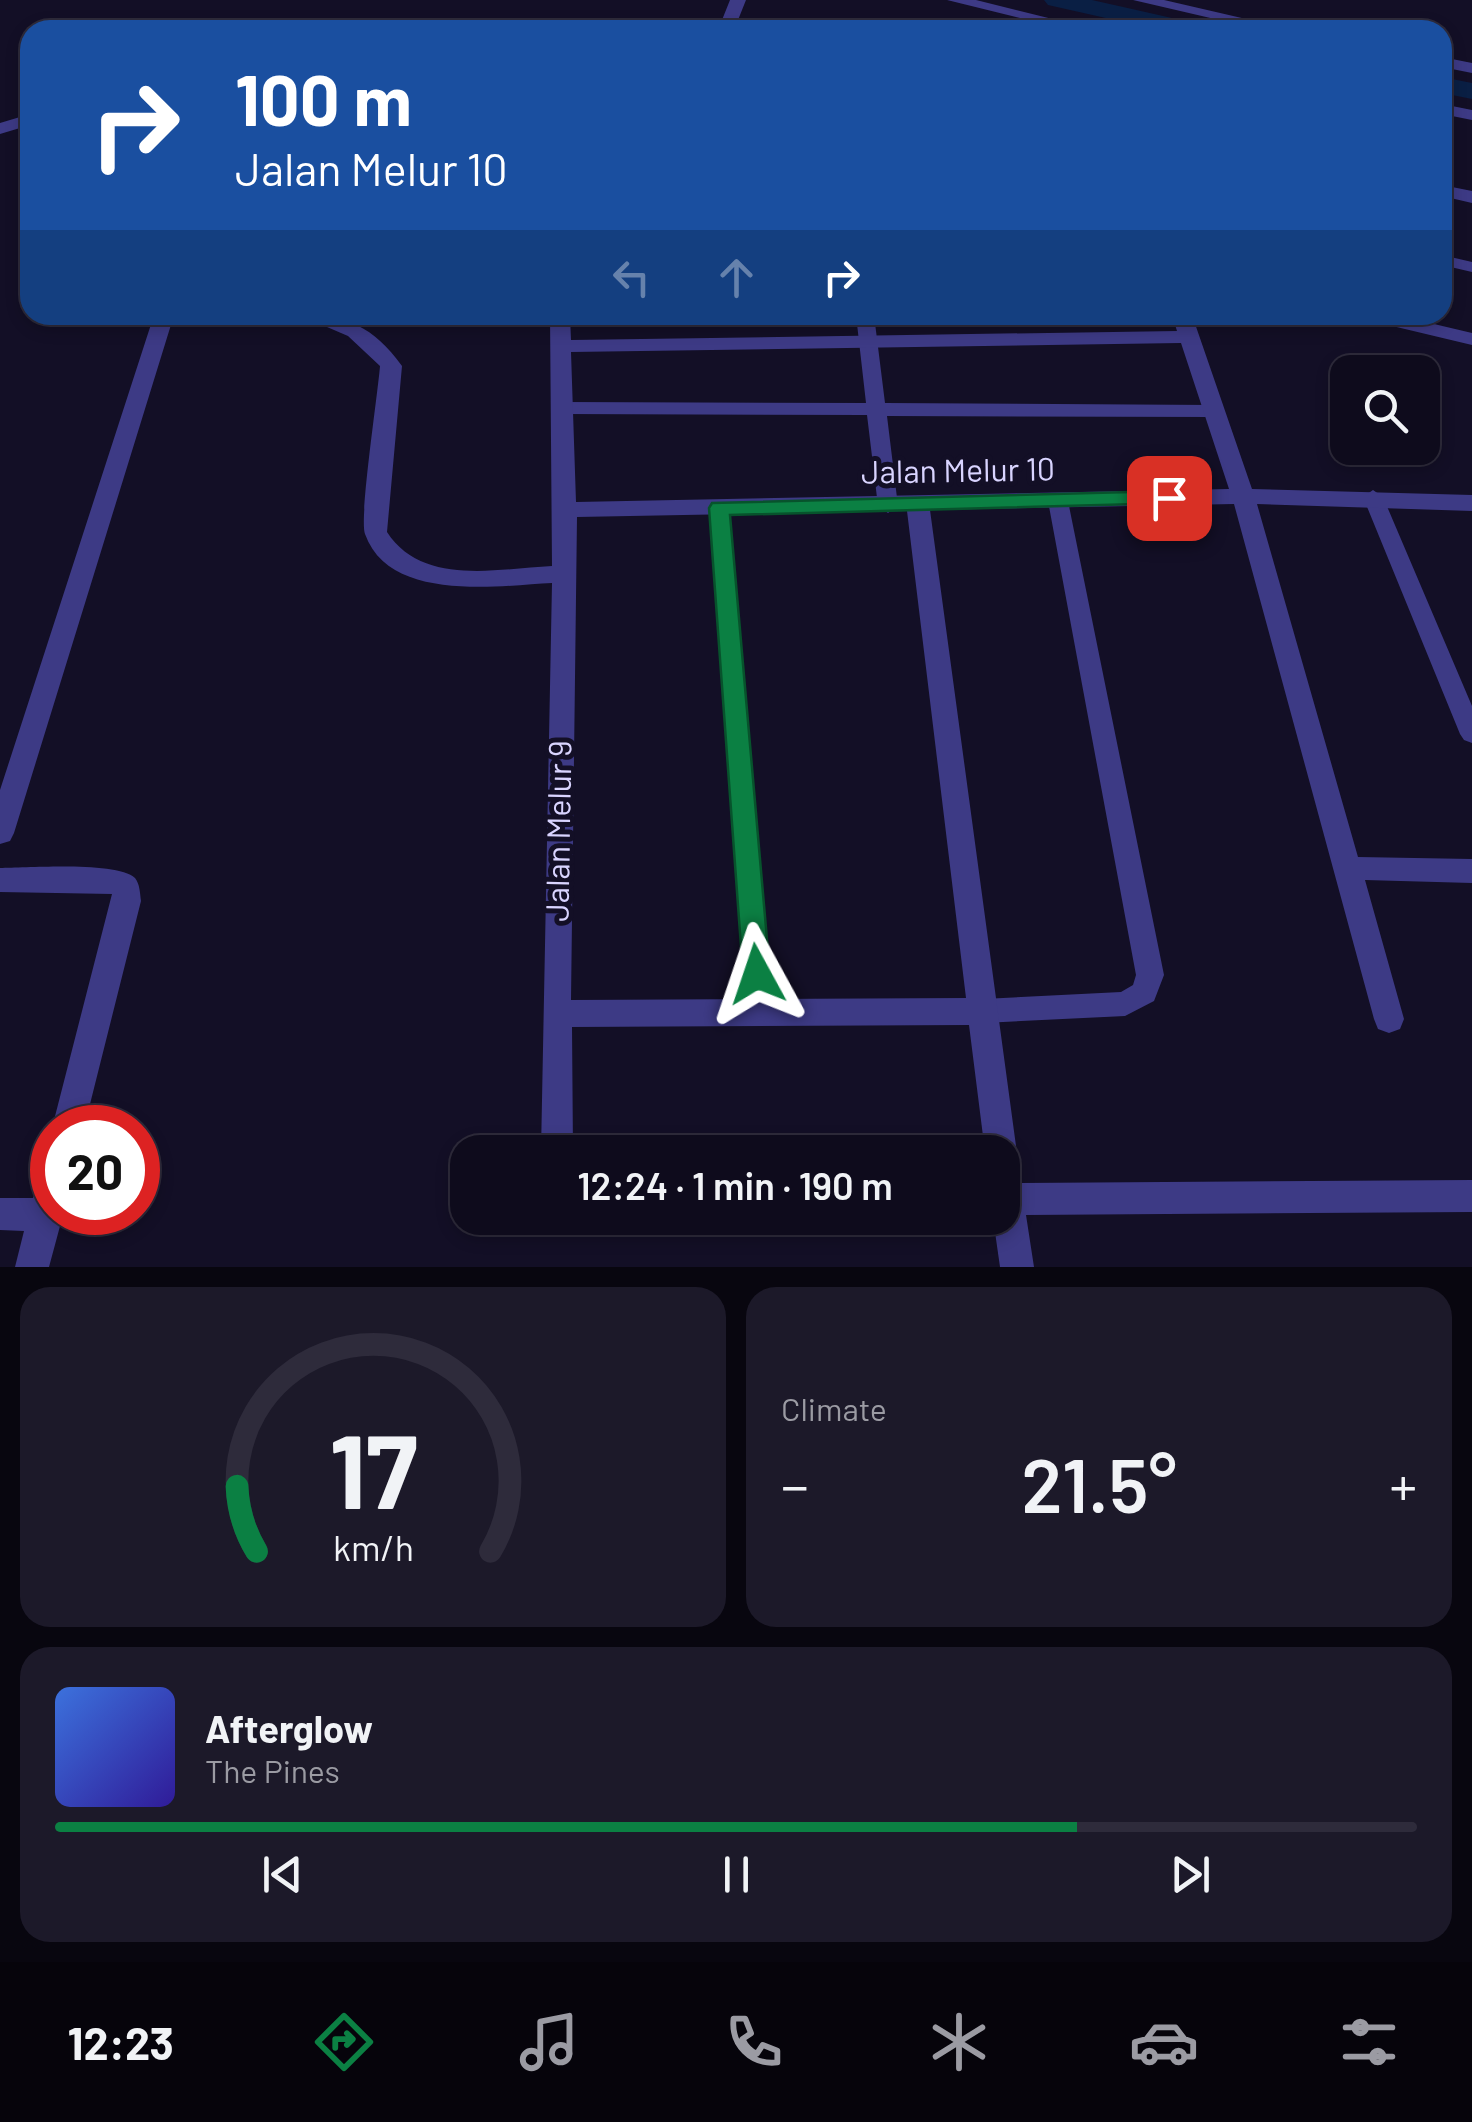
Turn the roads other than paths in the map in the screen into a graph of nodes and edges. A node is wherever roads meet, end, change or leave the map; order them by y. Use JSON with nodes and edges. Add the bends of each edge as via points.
{"nodes":[{"id":1,"x":956,"y":0,"type":"edge"},
{"id":2,"x":1141,"y":0,"type":"edge"},
{"id":3,"x":1044,"y":20,"type":"edge"},
{"id":4,"x":1237,"y":20,"type":"edge"},
{"id":5,"x":161,"y":325,"type":"edge"},
{"id":6,"x":343,"y":325,"type":"edge"},
{"id":7,"x":560,"y":325,"type":"edge"},
{"id":8,"x":867,"y":325,"type":"edge"},
{"id":9,"x":1414,"y":325,"type":"edge"},
{"id":10,"x":1186,"y":326,"type":"edge"},
{"id":11,"x":1472,"y":338,"type":"edge"},
{"id":12,"x":869,"y":342,"type":"junction"},
{"id":13,"x":561,"y":346,"type":"junction"},
{"id":14,"x":562,"y":408,"type":"junction"},
{"id":15,"x":878,"y":410,"type":"junction"},
{"id":16,"x":1214,"y":411,"type":"junction"},
{"id":17,"x":1242,"y":496,"type":"junction"},
{"id":18,"x":1373,"y":498,"type":"junction"},
{"id":19,"x":1058,"y":501,"type":"junction"},
{"id":20,"x":1472,"y":503,"type":"edge"},
{"id":21,"x":918,"y":504,"type":"junction"},
{"id":22,"x":888,"y":506,"type":"junction"},
{"id":23,"x":719,"y":508,"type":"junction"},
{"id":24,"x":565,"y":510,"type":"junction"},
{"id":25,"x":564,"y":574,"type":"junction"},
{"id":26,"x":1472,"y":734,"type":"edge"},
{"id":27,"x":0,"y":833,"type":"edge"},
{"id":28,"x":1347,"y":868,"type":"junction"},
{"id":29,"x":1472,"y":871,"type":"edge"},
{"id":30,"x":0,"y":880,"type":"edge"},
{"id":31,"x":983,"y":1011,"type":"junction"},
{"id":32,"x":556,"y":1014,"type":"junction"},
{"id":33,"x":760,"y":1014,"type":"junction"},
{"id":34,"x":1389,"y":1019,"type":"dead end"},
{"id":35,"x":74,"y":1105,"type":"edge"},
{"id":36,"x":557,"y":1135,"type":"edge"},
{"id":37,"x":999,"y":1135,"type":"edge"},
{"id":38,"x":1472,"y":1196,"type":"edge"},
{"id":39,"x":1020,"y":1199,"type":"edge"},
{"id":40,"x":30,"y":1206,"type":"edge"},
{"id":41,"x":0,"y":1214,"type":"edge"},
{"id":42,"x":40,"y":1235,"type":"edge"},
{"id":43,"x":1012,"y":1235,"type":"edge"},
{"id":44,"x":32,"y":1267,"type":"edge"},
{"id":45,"x":1018,"y":1267,"type":"edge"}],
"edges":[{"from":1,"to":3,"type":"street"},
{"from":2,"to":4,"type":"street"},
{"from":5,"to":27,"type":"street"},
{"from":6,"to":25,"type":"street","via":[[372,341],[391,366],[375,532],[390,557],[457,579]]},
{"from":7,"to":13,"type":"street","name":"Jalan Melur 9"},
{"from":8,"to":12,"type":"lane"},
{"from":9,"to":11,"type":"street"},
{"from":10,"to":12,"type":"street"},
{"from":10,"to":16,"type":"street"},
{"from":12,"to":13,"type":"street"},
{"from":12,"to":15,"type":"lane"},
{"from":13,"to":14,"type":"street","name":"Jalan Melur 9"},
{"from":14,"to":15,"type":"lane"},
{"from":14,"to":24,"type":"street","name":"Jalan Melur 9"},
{"from":15,"to":16,"type":"lane"},
{"from":15,"to":22,"type":"lane"},
{"from":16,"to":17,"type":"street"},
{"from":17,"to":18,"type":"street","name":"Jalan Melur 10"},
{"from":17,"to":19,"type":"street","name":"Jalan Melur 10"},
{"from":17,"to":28,"type":"street"},
{"from":18,"to":20,"type":"street","name":"Jalan Melur 10"},
{"from":18,"to":26,"type":"lane"},
{"from":19,"to":21,"type":"street","name":"Jalan Melur 10"},
{"from":19,"to":31,"type":"lane","via":[[1150,974],[1144,992],[1125,1004]]},
{"from":21,"to":22,"type":"street","name":"Jalan Melur 10"},
{"from":21,"to":31,"type":"street"},
{"from":22,"to":23,"type":"street","name":"Jalan Melur 10"},
{"from":23,"to":24,"type":"street","name":"Jalan Melur 10"},
{"from":23,"to":33,"type":"lane"},
{"from":24,"to":25,"type":"street","name":"Jalan Melur 9"},
{"from":25,"to":32,"type":"street","name":"Jalan Melur 9"},
{"from":28,"to":29,"type":"street"},
{"from":28,"to":34,"type":"street"},
{"from":30,"to":35,"type":"street","via":[[114,881],[125,887],[128,901]]},
{"from":31,"to":33,"type":"street"},
{"from":31,"to":37,"type":"street"},
{"from":32,"to":33,"type":"street"},
{"from":32,"to":36,"type":"street","name":"Jalan Melur 9"},
{"from":38,"to":39,"type":"street"},
{"from":40,"to":41,"type":"street"},
{"from":42,"to":44,"type":"street"},
{"from":43,"to":45,"type":"street"}]}
